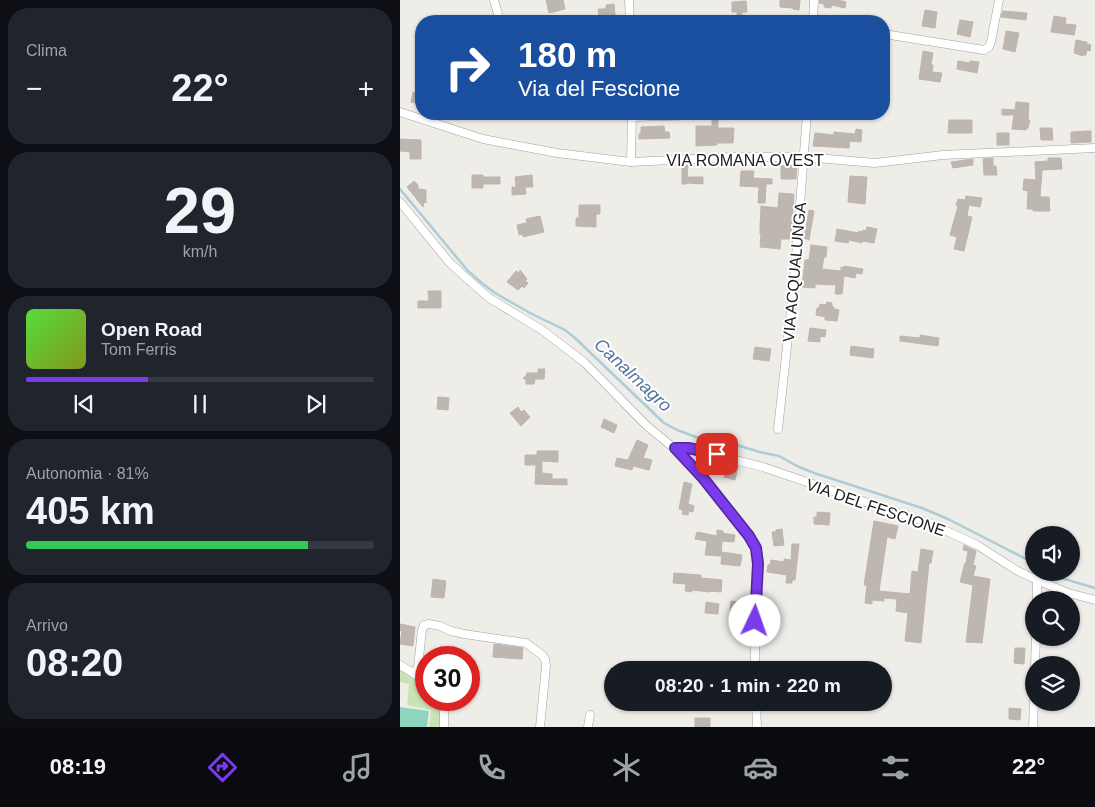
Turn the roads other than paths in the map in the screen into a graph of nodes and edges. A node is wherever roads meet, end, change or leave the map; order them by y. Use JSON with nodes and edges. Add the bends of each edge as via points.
{"nodes":[{"id":1,"x":494,"y":0,"type":"edge"},
{"id":2,"x":629,"y":0,"type":"edge"},
{"id":3,"x":814,"y":0,"type":"edge"},
{"id":4,"x":999,"y":0,"type":"edge"},
{"id":5,"x":498,"y":15,"type":"edge"},
{"id":6,"x":630,"y":15,"type":"edge"},
{"id":7,"x":813,"y":15,"type":"edge"},
{"id":8,"x":890,"y":35,"type":"edge"},
{"id":9,"x":400,"y":112,"type":"edge"},
{"id":10,"x":415,"y":117,"type":"edge"},
{"id":11,"x":425,"y":120,"type":"edge"},
{"id":12,"x":632,"y":120,"type":"edge"},
{"id":13,"x":807,"y":120,"type":"edge"},
{"id":14,"x":1095,"y":148,"type":"edge"},
{"id":15,"x":804,"y":157,"type":"junction"},
{"id":16,"x":631,"y":162,"type":"junction"},
{"id":17,"x":400,"y":202,"type":"edge"},
{"id":18,"x":778,"y":429,"type":"dead end"},
{"id":19,"x":675,"y":448,"type":"junction"},
{"id":20,"x":1025,"y":574,"type":"edge"},
{"id":21,"x":1039,"y":581,"type":"edge"},
{"id":22,"x":1095,"y":600,"type":"edge"},
{"id":23,"x":755,"y":661,"type":"edge"},
{"id":24,"x":400,"y":665,"type":"edge"},
{"id":25,"x":413,"y":673,"type":"joint"},
{"id":26,"x":444,"y":711,"type":"edge"},
{"id":27,"x":757,"y":711,"type":"edge"},
{"id":28,"x":1034,"y":711,"type":"edge"},
{"id":29,"x":590,"y":715,"type":"dead end"},
{"id":30,"x":758,"y":725,"type":"edge"},
{"id":31,"x":444,"y":727,"type":"edge"},
{"id":32,"x":540,"y":727,"type":"edge"},
{"id":33,"x":588,"y":727,"type":"edge"},
{"id":34,"x":1033,"y":727,"type":"edge"}],
"edges":[{"from":1,"to":5,"type":"street"},
{"from":2,"to":6,"type":"street"},
{"from":3,"to":7,"type":"street"},
{"from":4,"to":8,"type":"street","via":[[992,42],[984,50]]},
{"from":9,"to":10,"type":"street","name":"VIA ROMANA OVEST"},
{"from":11,"to":16,"type":"street","name":"VIA ROMANA OVEST","via":[[483,139]]},
{"from":12,"to":16,"type":"street"},
{"from":13,"to":15,"type":"street","name":"VIA ACQUALUNGA"},
{"from":14,"to":15,"type":"street","name":"VIA ROMANA OVEST","via":[[943,155],[876,163]]},
{"from":15,"to":16,"type":"street","name":"VIA ROMANA OVEST"},
{"from":15,"to":18,"type":"street","name":"VIA ACQUALUNGA"},
{"from":17,"to":19,"type":"street","via":[[450,262],[488,298],[542,330],[584,362],[647,426]]},
{"from":19,"to":20,"type":"street","name":"VIA DEL FESCIONE","via":[[688,448],[763,467],[929,523],[977,545]]},
{"from":19,"to":23,"type":"street","via":[[703,478],[756,548]]},
{"from":21,"to":22,"type":"street","name":"VIA DEL FESCIONE"},
{"from":24,"to":25,"type":"street"},
{"from":25,"to":32,"type":"street","via":[[418,666],[424,625],[526,643],[545,659]]},
{"from":26,"to":31,"type":"street"},
{"from":27,"to":30,"type":"street"},
{"from":28,"to":34,"type":"street"},
{"from":29,"to":33,"type":"street"}]}
